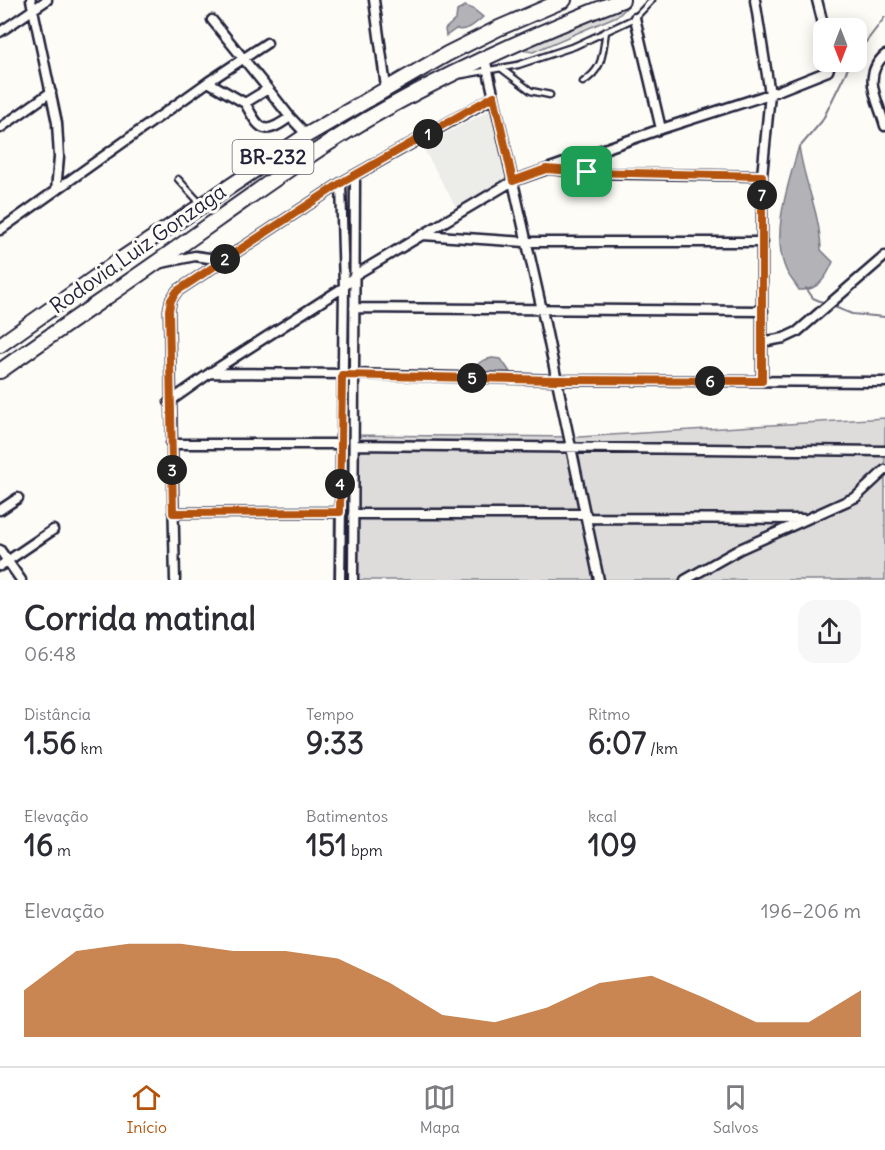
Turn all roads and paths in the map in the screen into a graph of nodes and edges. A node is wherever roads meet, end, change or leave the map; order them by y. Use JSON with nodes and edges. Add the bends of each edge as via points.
{"nodes":[{"id":1,"x":47,"y":0,"type":"edge"},
{"id":2,"x":374,"y":0,"type":"edge"},
{"id":3,"x":564,"y":0,"type":"edge"},
{"id":4,"x":622,"y":0,"type":"edge"},
{"id":5,"x":652,"y":0,"type":"edge"},
{"id":6,"x":755,"y":0,"type":"edge"},
{"id":7,"x":817,"y":0,"type":"edge"},
{"id":8,"x":32,"y":4,"type":"edge"},
{"id":9,"x":635,"y":18,"type":"junction"},
{"id":10,"x":822,"y":18,"type":"edge"},
{"id":11,"x":212,"y":20,"type":"dead end"},
{"id":12,"x":606,"y":31,"type":"junction"},
{"id":13,"x":0,"y":32,"type":"edge"},
{"id":14,"x":267,"y":43,"type":"dead end"},
{"id":15,"x":885,"y":55,"type":"edge"},
{"id":16,"x":244,"y":58,"type":"junction"},
{"id":17,"x":486,"y":64,"type":"junction"},
{"id":18,"x":502,"y":69,"type":"junction"},
{"id":19,"x":825,"y":72,"type":"edge"},
{"id":20,"x":208,"y":82,"type":"junction"},
{"id":21,"x":583,"y":82,"type":"dead end"},
{"id":22,"x":386,"y":87,"type":"junction"},
{"id":23,"x":268,"y":89,"type":"junction"},
{"id":24,"x":51,"y":92,"type":"junction"},
{"id":25,"x":770,"y":94,"type":"junction"},
{"id":26,"x":550,"y":95,"type":"dead end"},
{"id":27,"x":494,"y":96,"type":"junction"},
{"id":28,"x":244,"y":103,"type":"junction"},
{"id":29,"x":290,"y":117,"type":"junction"},
{"id":30,"x":885,"y":126,"type":"edge"},
{"id":31,"x":0,"y":128,"type":"edge"},
{"id":32,"x":661,"y":129,"type":"junction"},
{"id":33,"x":307,"y":135,"type":"junction"},
{"id":34,"x":546,"y":169,"type":"junction"},
{"id":35,"x":355,"y":175,"type":"junction"},
{"id":36,"x":762,"y":176,"type":"junction"},
{"id":37,"x":178,"y":179,"type":"dead end"},
{"id":38,"x":513,"y":181,"type":"junction"},
{"id":39,"x":341,"y":183,"type":"junction"},
{"id":40,"x":56,"y":190,"type":"junction"},
{"id":41,"x":201,"y":206,"type":"junction"},
{"id":42,"x":0,"y":230,"type":"edge"},
{"id":43,"x":422,"y":235,"type":"junction"},
{"id":44,"x":525,"y":242,"type":"junction"},
{"id":45,"x":763,"y":242,"type":"junction"},
{"id":46,"x":885,"y":256,"type":"edge"},
{"id":47,"x":223,"y":260,"type":"junction"},
{"id":48,"x":153,"y":265,"type":"junction"},
{"id":49,"x":355,"y":275,"type":"junction"},
{"id":50,"x":344,"y":287,"type":"junction"},
{"id":51,"x":354,"y":308,"type":"junction"},
{"id":52,"x":542,"y":310,"type":"junction"},
{"id":53,"x":763,"y":311,"type":"junction"},
{"id":54,"x":762,"y":342,"type":"junction"},
{"id":55,"x":0,"y":345,"type":"edge"},
{"id":56,"x":0,"y":371,"type":"edge"},
{"id":57,"x":210,"y":373,"type":"junction"},
{"id":58,"x":354,"y":374,"type":"junction"},
{"id":59,"x":342,"y":375,"type":"junction"},
{"id":60,"x":556,"y":380,"type":"junction"},
{"id":61,"x":762,"y":381,"type":"junction"},
{"id":62,"x":885,"y":382,"type":"edge"},
{"id":63,"x":170,"y":402,"type":"junction"},
{"id":64,"x":171,"y":444,"type":"junction"},
{"id":65,"x":341,"y":444,"type":"junction"},
{"id":66,"x":354,"y":445,"type":"junction"},
{"id":67,"x":571,"y":447,"type":"junction"},
{"id":68,"x":885,"y":451,"type":"edge"},
{"id":69,"x":885,"y":470,"type":"edge"},
{"id":70,"x":18,"y":498,"type":"dead end"},
{"id":71,"x":0,"y":510,"type":"edge"},
{"id":72,"x":340,"y":512,"type":"junction"},
{"id":73,"x":173,"y":513,"type":"junction"},
{"id":74,"x":353,"y":514,"type":"junction"},
{"id":75,"x":586,"y":516,"type":"junction"},
{"id":76,"x":806,"y":519,"type":"junction"},
{"id":77,"x":53,"y":530,"type":"dead end"},
{"id":78,"x":0,"y":550,"type":"edge"},
{"id":79,"x":8,"y":560,"type":"junction"},
{"id":80,"x":0,"y":566,"type":"edge"},
{"id":81,"x":21,"y":580,"type":"edge"},
{"id":82,"x":175,"y":580,"type":"edge"},
{"id":83,"x":340,"y":580,"type":"edge"},
{"id":84,"x":353,"y":580,"type":"edge"},
{"id":85,"x":599,"y":580,"type":"edge"},
{"id":86,"x":685,"y":580,"type":"edge"}],
"edges":[{"from":1,"to":8,"type":"street"},
{"from":2,"to":22,"type":"street"},
{"from":3,"to":22,"type":"highway","name":"Rodovia Luiz Gonzaga","number":"BR-232","via":[[478,38]]},
{"from":4,"to":17,"type":"highway","name":"Rodovia Luiz Gonzaga","number":"BR-232","via":[[565,22]]},
{"from":5,"to":9,"type":"lane"},
{"from":6,"to":25,"type":"street"},
{"from":7,"to":10,"type":"street"},
{"from":8,"to":13,"type":"street"},
{"from":8,"to":24,"type":"street"},
{"from":9,"to":12,"type":"lane"},
{"from":9,"to":32,"type":"street"},
{"from":11,"to":16,"type":"street"},
{"from":12,"to":18,"type":"lane","via":[[575,46]]},
{"from":12,"to":21,"type":"lane","via":[[599,67]]},
{"from":14,"to":16,"type":"street"},
{"from":15,"to":30,"type":"street","via":[[871,76]]},
{"from":16,"to":20,"type":"street"},
{"from":16,"to":23,"type":"street"},
{"from":17,"to":18,"type":"lane"},
{"from":17,"to":27,"type":"street"},
{"from":17,"to":48,"type":"highway","name":"Rodovia Luiz Gonzaga","number":"BR-232","via":[[445,77],[332,141]]},
{"from":18,"to":26,"type":"lane","via":[[531,91]]},
{"from":19,"to":25,"type":"street"},
{"from":20,"to":28,"type":"street"},
{"from":20,"to":40,"type":"street"},
{"from":22,"to":33,"type":"highway","name":"Rodovia Luiz Gonzaga","number":"BR-232"},
{"from":23,"to":28,"type":"street"},
{"from":23,"to":29,"type":"street"},
{"from":24,"to":31,"type":"street"},
{"from":24,"to":40,"type":"street","via":[[59,136]]},
{"from":25,"to":32,"type":"street"},
{"from":25,"to":36,"type":"street"},
{"from":27,"to":35,"type":"street"},
{"from":27,"to":38,"type":"street"},
{"from":28,"to":29,"type":"street","via":[[254,120],[266,128],[274,128]]},
{"from":29,"to":33,"type":"street"},
{"from":32,"to":34,"type":"street"},
{"from":33,"to":41,"type":"highway","name":"Rodovia Luiz Gonzaga","number":"BR-232"},
{"from":34,"to":36,"type":"street"},
{"from":34,"to":38,"type":"street"},
{"from":35,"to":39,"type":"street"},
{"from":35,"to":49,"type":"street"},
{"from":36,"to":45,"type":"street"},
{"from":37,"to":41,"type":"lane"},
{"from":38,"to":43,"type":"street"},
{"from":38,"to":44,"type":"street"},
{"from":39,"to":47,"type":"street"},
{"from":39,"to":50,"type":"street"},
{"from":40,"to":42,"type":"street"},
{"from":41,"to":55,"type":"highway","name":"Rodovia Luiz Gonzaga","number":"BR-232"},
{"from":43,"to":44,"type":"street"},
{"from":43,"to":49,"type":"street"},
{"from":44,"to":45,"type":"street"},
{"from":44,"to":52,"type":"street"},
{"from":45,"to":53,"type":"street"},
{"from":46,"to":54,"type":"street","via":[[797,332]]},
{"from":47,"to":48,"type":"street","via":[[195,256]]},
{"from":47,"to":63,"type":"street","via":[[177,291],[171,300]]},
{"from":48,"to":56,"type":"highway","name":"Rodovia Luiz Gonzaga","number":"BR-232"},
{"from":49,"to":50,"type":"street"},
{"from":49,"to":51,"type":"street"},
{"from":50,"to":57,"type":"street"},
{"from":50,"to":59,"type":"street"},
{"from":51,"to":52,"type":"street"},
{"from":51,"to":58,"type":"street"},
{"from":52,"to":53,"type":"street"},
{"from":52,"to":60,"type":"street"},
{"from":53,"to":54,"type":"street"},
{"from":54,"to":61,"type":"street"},
{"from":57,"to":59,"type":"street"},
{"from":57,"to":63,"type":"street"},
{"from":58,"to":59,"type":"street"},
{"from":58,"to":60,"type":"street"},
{"from":58,"to":66,"type":"street"},
{"from":59,"to":65,"type":"street"},
{"from":60,"to":61,"type":"street"},
{"from":60,"to":67,"type":"street"},
{"from":61,"to":62,"type":"street"},
{"from":63,"to":64,"type":"street"},
{"from":64,"to":65,"type":"street"},
{"from":64,"to":73,"type":"street"},
{"from":65,"to":72,"type":"street"},
{"from":66,"to":67,"type":"street"},
{"from":66,"to":74,"type":"street"},
{"from":67,"to":68,"type":"street"},
{"from":67,"to":75,"type":"street"},
{"from":69,"to":76,"type":"street","via":[[855,497]]},
{"from":70,"to":71,"type":"street"},
{"from":72,"to":73,"type":"street"},
{"from":72,"to":83,"type":"street"},
{"from":73,"to":82,"type":"street"},
{"from":74,"to":75,"type":"street"},
{"from":74,"to":84,"type":"street"},
{"from":75,"to":76,"type":"street"},
{"from":75,"to":85,"type":"street"},
{"from":76,"to":86,"type":"street"},
{"from":77,"to":79,"type":"street"},
{"from":78,"to":79,"type":"street"},
{"from":79,"to":80,"type":"street"},
{"from":79,"to":81,"type":"street"}]}
